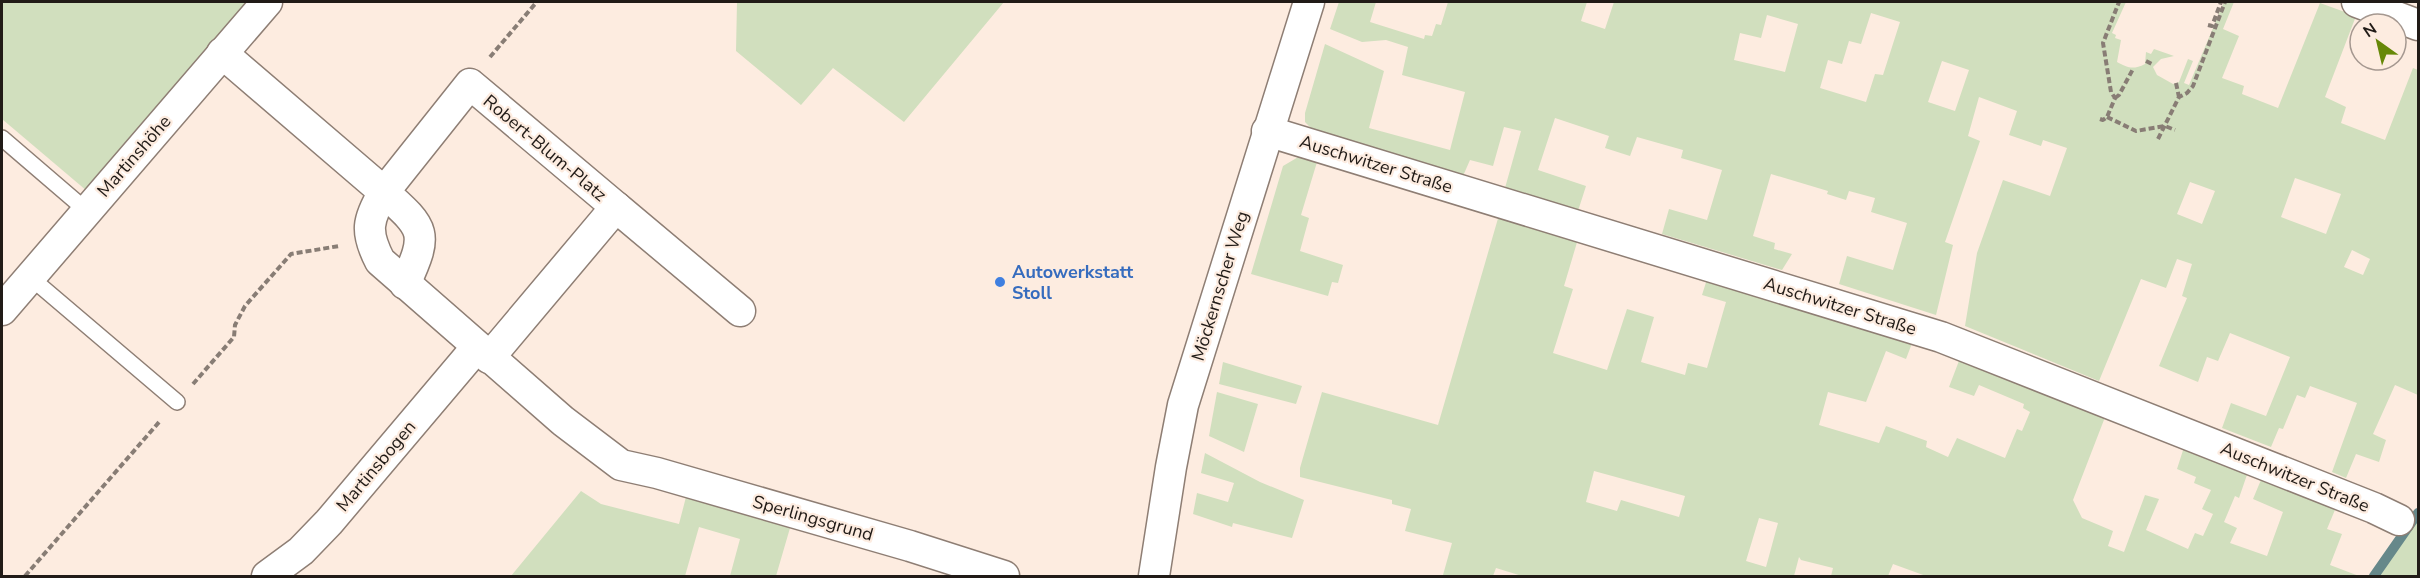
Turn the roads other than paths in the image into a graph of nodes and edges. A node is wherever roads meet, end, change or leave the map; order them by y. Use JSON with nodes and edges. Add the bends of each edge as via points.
{"nodes":[{"id":1,"x":267,"y":2,"type":"edge"},
{"id":2,"x":1309,"y":2,"type":"edge"},
{"id":3,"x":2357,"y":2,"type":"edge"},
{"id":4,"x":2418,"y":26,"type":"edge"},
{"id":5,"x":222,"y":53,"type":"junction"},
{"id":6,"x":1268,"y":131,"type":"junction"},
{"id":7,"x":2,"y":138,"type":"edge"},
{"id":8,"x":384,"y":192,"type":"junction"},
{"id":9,"x":616,"y":207,"type":"junction"},
{"id":10,"x":87,"y":211,"type":"junction"},
{"id":11,"x":30,"y":277,"type":"junction"},
{"id":12,"x":405,"y":284,"type":"junction"},
{"id":13,"x":2,"y":310,"type":"edge"},
{"id":14,"x":740,"y":311,"type":"dead end"},
{"id":15,"x":483,"y":352,"type":"junction"},
{"id":16,"x":177,"y":402,"type":"road end"},
{"id":17,"x":2399,"y":520,"type":"dead end"},
{"id":18,"x":267,"y":576,"type":"edge"},
{"id":19,"x":1004,"y":576,"type":"edge"},
{"id":20,"x":1154,"y":576,"type":"edge"}],
"edges":[{"from":1,"to":5,"type":"street","name":"Martinshöhe"},
{"from":2,"to":6,"type":"street","name":"Möckernscher Weg"},
{"from":3,"to":4,"type":"street"},
{"from":5,"to":8,"type":"street"},
{"from":5,"to":10,"type":"street","name":"Martinshöhe"},
{"from":6,"to":17,"type":"street","name":"Auschwitzer Straße","via":[[1941,337]]},
{"from":6,"to":20,"type":"street","name":"Möckernscher Weg","via":[[1183,405]]},
{"from":7,"to":10,"type":"lane"},
{"from":8,"to":9,"type":"street","name":"Robert-Blum-Platz","via":[[470,84]]},
{"from":8,"to":12,"type":"street","name":"Robert-Blum-Platz","via":[[371,212],[370,241],[380,261]]},
{"from":8,"to":12,"type":"street","via":[[413,218],[420,233],[418,256]]},
{"from":9,"to":14,"type":"street","name":"Robert-Blum-Platz"},
{"from":9,"to":15,"type":"street","name":"Robert-Blum-Platz"},
{"from":10,"to":11,"type":"street","name":"Martinshöhe"},
{"from":11,"to":13,"type":"street","name":"Martinshöhe"},
{"from":11,"to":16,"type":"lane"},
{"from":12,"to":15,"type":"street"},
{"from":15,"to":18,"type":"street","name":"Martinsbogen","via":[[329,522],[301,551]]},
{"from":15,"to":19,"type":"street","name":"Sperlingsgrund","via":[[563,422],[621,465],[898,542]]}]}
